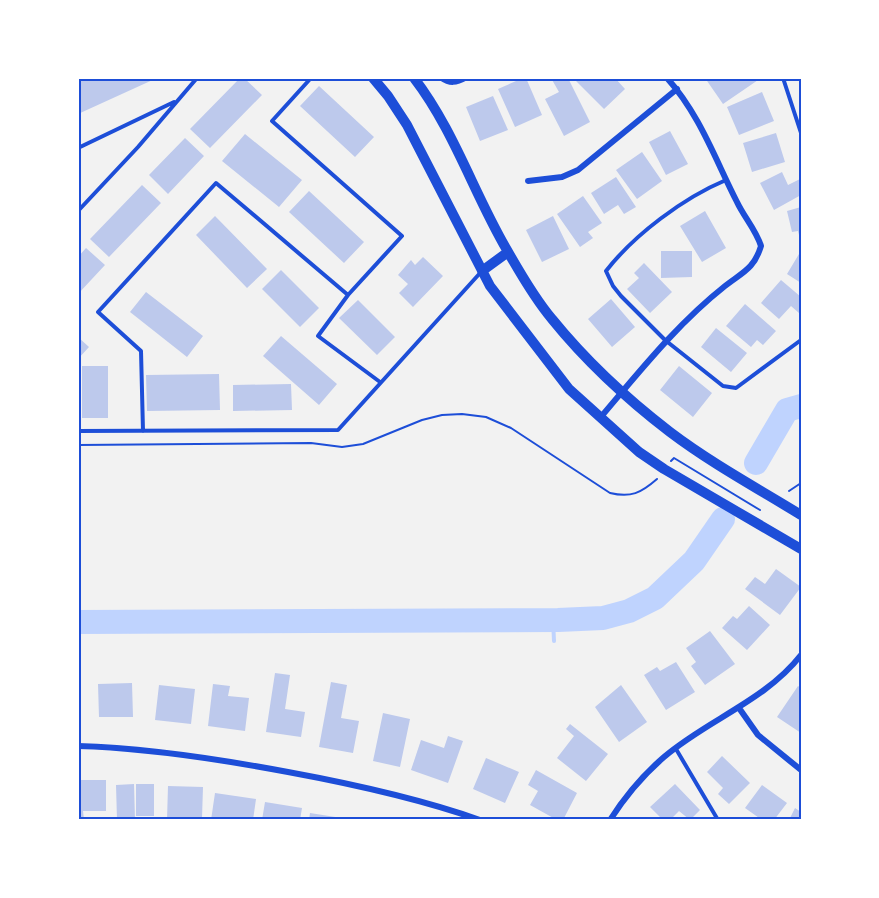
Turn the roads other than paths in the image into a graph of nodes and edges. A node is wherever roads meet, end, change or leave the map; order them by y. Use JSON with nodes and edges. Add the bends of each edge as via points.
{"nodes":[{"id":1,"x":197,"y":78,"type":"edge"},
{"id":2,"x":311,"y":78,"type":"edge"},
{"id":3,"x":374,"y":78,"type":"edge"},
{"id":4,"x":414,"y":78,"type":"edge"},
{"id":5,"x":440,"y":78,"type":"edge"},
{"id":6,"x":467,"y":78,"type":"edge"},
{"id":7,"x":667,"y":78,"type":"edge"},
{"id":8,"x":783,"y":78,"type":"edge"},
{"id":9,"x":677,"y":89,"type":"junction"},
{"id":10,"x":178,"y":100,"type":"junction"},
{"id":11,"x":801,"y":133,"type":"edge"},
{"id":12,"x":78,"y":148,"type":"edge"},
{"id":13,"x":726,"y":180,"type":"junction"},
{"id":14,"x":528,"y":181,"type":"dead end"},
{"id":15,"x":78,"y":211,"type":"edge"},
{"id":16,"x":508,"y":252,"type":"junction"},
{"id":17,"x":482,"y":271,"type":"junction"},
{"id":18,"x":348,"y":295,"type":"junction"},
{"id":19,"x":665,"y":340,"type":"junction"},
{"id":20,"x":801,"y":340,"type":"edge"},
{"id":21,"x":380,"y":382,"type":"junction"},
{"id":22,"x":622,"y":392,"type":"junction"},
{"id":23,"x":600,"y":418,"type":"junction"},
{"id":24,"x":78,"y":431,"type":"edge"},
{"id":25,"x":143,"y":431,"type":"junction"},
{"id":26,"x":801,"y":515,"type":"edge"},
{"id":27,"x":801,"y":549,"type":"edge"},
{"id":28,"x":800,"y":658,"type":"edge"},
{"id":29,"x":739,"y":708,"type":"junction"},
{"id":30,"x":78,"y":746,"type":"edge"},
{"id":31,"x":676,"y":748,"type":"junction"},
{"id":32,"x":801,"y":770,"type":"edge"},
{"id":33,"x":480,"y":820,"type":"edge"},
{"id":34,"x":610,"y":820,"type":"edge"},
{"id":35,"x":718,"y":820,"type":"edge"}],
"edges":[{"from":1,"to":10,"type":"lane"},
{"from":2,"to":18,"type":"lane","via":[[272,121],[402,236]]},
{"from":3,"to":17,"type":"street","via":[[407,125]]},
{"from":4,"to":16,"type":"street","via":[[431,100]]},
{"from":5,"to":6,"type":"lane","via":[[448,84]]},
{"from":7,"to":9,"type":"street"},
{"from":8,"to":11,"type":"lane"},
{"from":9,"to":13,"type":"street","via":[[702,127]]},
{"from":9,"to":14,"type":"street","via":[[578,170],[562,177]]},
{"from":10,"to":12,"type":"lane"},
{"from":10,"to":15,"type":"lane"},
{"from":13,"to":19,"type":"street","via":[[758,236],[758,255],[755,262]]},
{"from":13,"to":19,"type":"lane","via":[[684,201],[619,255],[606,271],[621,296]]},
{"from":16,"to":17,"type":"street"},
{"from":16,"to":22,"type":"street","via":[[550,317]]},
{"from":17,"to":21,"type":"lane"},
{"from":17,"to":23,"type":"street","via":[[568,389]]},
{"from":18,"to":21,"type":"lane","via":[[318,336]]},
{"from":18,"to":25,"type":"lane","via":[[216,183],[98,312],[141,351]]},
{"from":19,"to":20,"type":"lane","via":[[723,386],[736,388]]},
{"from":19,"to":22,"type":"street"},
{"from":21,"to":25,"type":"lane","via":[[338,430]]},
{"from":22,"to":23,"type":"street"},
{"from":22,"to":26,"type":"street","via":[[710,460]]},
{"from":23,"to":27,"type":"street","via":[[664,469]]},
{"from":24,"to":25,"type":"lane"},
{"from":28,"to":29,"type":"street"},
{"from":29,"to":31,"type":"street"},
{"from":29,"to":32,"type":"street","via":[[758,735]]},
{"from":30,"to":33,"type":"street","via":[[170,754],[275,770],[385,792]]},
{"from":31,"to":34,"type":"street","via":[[628,792]]},
{"from":31,"to":35,"type":"lane"}]}
